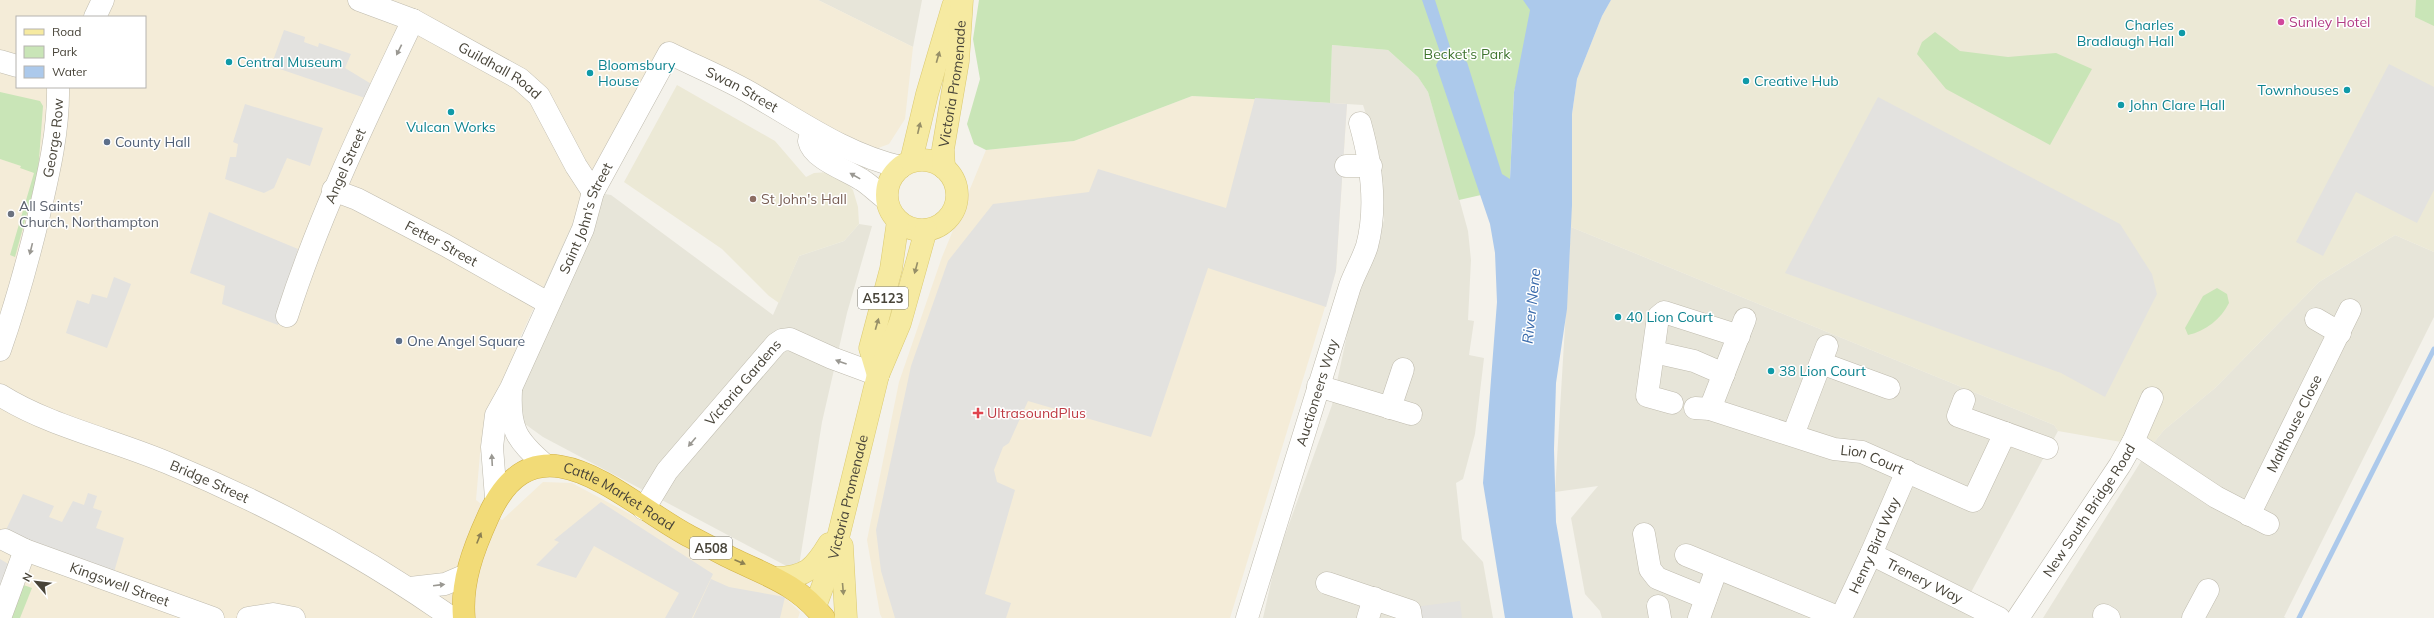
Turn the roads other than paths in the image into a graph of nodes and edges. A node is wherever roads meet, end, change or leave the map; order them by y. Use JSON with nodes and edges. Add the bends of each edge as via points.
{"nodes":[{"id":1,"x":103,"y":0,"type":"edge"},
{"id":2,"x":359,"y":0,"type":"edge"},
{"id":3,"x":954,"y":0,"type":"edge"},
{"id":4,"x":962,"y":0,"type":"edge"},
{"id":5,"x":95,"y":16,"type":"edge"},
{"id":6,"x":413,"y":20,"type":"junction"},
{"id":7,"x":669,"y":53,"type":"joint"},
{"id":8,"x":0,"y":61,"type":"edge"},
{"id":9,"x":16,"y":66,"type":"edge"},
{"id":10,"x":58,"y":88,"type":"edge"},
{"id":11,"x":1360,"y":123,"type":"dead end"},
{"id":12,"x":812,"y":130,"type":"junction"},
{"id":13,"x":906,"y":164,"type":"junction"},
{"id":14,"x":1346,"y":166,"type":"dead end"},
{"id":15,"x":1370,"y":166,"type":"junction"},
{"id":16,"x":944,"y":168,"type":"junction"},
{"id":17,"x":333,"y":190,"type":"junction"},
{"id":18,"x":593,"y":192,"type":"junction"},
{"id":19,"x":886,"y":199,"type":"junction"},
{"id":20,"x":898,"y":221,"type":"junction"},
{"id":21,"x":926,"y":230,"type":"junction"},
{"id":22,"x":548,"y":303,"type":"junction"},
{"id":23,"x":2350,"y":310,"type":"dead end"},
{"id":24,"x":287,"y":316,"type":"dead end"},
{"id":25,"x":2316,"y":319,"type":"dead end"},
{"id":26,"x":2340,"y":333,"type":"junction"},
{"id":27,"x":0,"y":350,"type":"edge"},
{"id":28,"x":1654,"y":352,"type":"junction"},
{"id":29,"x":1403,"y":369,"type":"dead end"},
{"id":30,"x":1724,"y":374,"type":"junction"},
{"id":31,"x":878,"y":375,"type":"junction"},
{"id":32,"x":1318,"y":386,"type":"junction"},
{"id":33,"x":511,"y":388,"type":"junction"},
{"id":34,"x":1889,"y":388,"type":"dead end"},
{"id":35,"x":0,"y":395,"type":"edge"},
{"id":36,"x":2152,"y":398,"type":"dead end"},
{"id":37,"x":1964,"y":400,"type":"dead end"},
{"id":38,"x":1672,"y":403,"type":"dead end"},
{"id":39,"x":1390,"y":408,"type":"junction"},
{"id":40,"x":1411,"y":414,"type":"dead end"},
{"id":41,"x":2004,"y":433,"type":"junction"},
{"id":42,"x":1793,"y":435,"type":"junction"},
{"id":43,"x":2133,"y":442,"type":"junction"},
{"id":44,"x":2047,"y":448,"type":"dead end"},
{"id":45,"x":544,"y":464,"type":"junction"},
{"id":46,"x":1907,"y":471,"type":"junction"},
{"id":47,"x":496,"y":498,"type":"junction"},
{"id":48,"x":644,"y":509,"type":"junction"},
{"id":49,"x":842,"y":522,"type":"junction"},
{"id":50,"x":1644,"y":534,"type":"dead end"},
{"id":51,"x":5,"y":540,"type":"dead end"},
{"id":52,"x":25,"y":550,"type":"junction"},
{"id":53,"x":1872,"y":554,"type":"junction"},
{"id":54,"x":1686,"y":555,"type":"dead end"},
{"id":55,"x":1717,"y":568,"type":"junction"},
{"id":56,"x":466,"y":575,"type":"junction"},
{"id":57,"x":776,"y":578,"type":"junction"},
{"id":58,"x":1327,"y":583,"type":"dead end"},
{"id":59,"x":410,"y":588,"type":"junction"},
{"id":60,"x":2208,"y":590,"type":"dead end"},
{"id":61,"x":1371,"y":608,"type":"edge"},
{"id":62,"x":1702,"y":608,"type":"edge"},
{"id":63,"x":816,"y":614,"type":"edge"},
{"id":64,"x":0,"y":618,"type":"edge"},
{"id":65,"x":208,"y":618,"type":"edge"},
{"id":66,"x":248,"y":618,"type":"edge"},
{"id":67,"x":294,"y":618,"type":"edge"},
{"id":68,"x":452,"y":618,"type":"edge"},
{"id":69,"x":464,"y":618,"type":"edge"},
{"id":70,"x":846,"y":618,"type":"edge"},
{"id":71,"x":1246,"y":618,"type":"edge"},
{"id":72,"x":1411,"y":618,"type":"edge"},
{"id":73,"x":1840,"y":618,"type":"edge"},
{"id":74,"x":1998,"y":618,"type":"edge"},
{"id":75,"x":2018,"y":618,"type":"edge"},
{"id":76,"x":2193,"y":618,"type":"edge"}],
"edges":[{"from":1,"to":5,"type":"street"},
{"from":2,"to":6,"type":"street","name":"Guildhall Road"},
{"from":13,"to":3,"type":"main road","name":"Victoria Promenade","one_way":true},
{"from":4,"to":16,"type":"main road","name":"Victoria Promenade","via":[[958,61],[943,149]]},
{"from":6,"to":17,"type":"street","name":"Angel Street","one_way":true},
{"from":6,"to":18,"type":"street","name":"Guildhall Road","via":[[520,79],[539,96],[576,166]]},
{"from":7,"to":12,"type":"street","name":"Swan Street","via":[[752,94]]},
{"from":7,"to":18,"type":"street","name":"Saint John's Street"},
{"from":8,"to":9,"type":"street"},
{"from":10,"to":27,"type":"street","name":"George Row","one_way":true,"via":[[49,173],[19,297]]},
{"from":11,"to":15,"type":"street","name":"Auctioneers Way"},
{"from":12,"to":13,"type":"street","name":"Swan Street","via":[[876,162]]},
{"from":19,"to":12,"type":"street","one_way":true,"via":[[861,179],[828,162],[814,149],[809,141]]},
{"from":13,"to":16,"type":"main road","via":[[928,160]]},
{"from":13,"to":19,"type":"main road","via":[[892,176],[886,186]]},
{"from":14,"to":15,"type":"street"},
{"from":15,"to":32,"type":"street","name":"Auctioneers Way","via":[[1371,230]]},
{"from":16,"to":21,"type":"main road","via":[[955,182],[957,195],[954,208],[948,219]]},
{"from":17,"to":22,"type":"street","name":"Fetter Street","via":[[356,199],[445,245]]},
{"from":17,"to":24,"type":"street","name":"Angel Street","via":[[308,252]]},
{"from":18,"to":22,"type":"street","name":"Saint John's Street","via":[[583,229]]},
{"from":19,"to":20,"type":"main road","via":[[890,211]]},
{"from":20,"to":21,"type":"main road","via":[[908,227]]},
{"from":31,"to":20,"type":"main road","number":"A5123","one_way":true,"via":[[870,348],[891,269]]},
{"from":21,"to":31,"type":"main road","name":"Victoria Promenade","number":"A5123","one_way":true,"via":[[898,328]]},
{"from":22,"to":33,"type":"street","name":"Saint John's Street"},
{"from":23,"to":26,"type":"street","name":"Malthouse Close"},
{"from":25,"to":26,"type":"street"},
{"from":26,"to":43,"type":"street","name":"Malthouse Close","via":[[2258,519],[2216,497]]},
{"from":28,"to":30,"type":"street","via":[[1694,361]]},
{"from":28,"to":30,"type":"street","via":[[1658,317],[1664,312],[1742,328]]},
{"from":28,"to":38,"type":"street","via":[[1647,396]]},
{"from":29,"to":39,"type":"street"},
{"from":30,"to":42,"type":"street","name":"Lion Court","via":[[1703,408]]},
{"from":31,"to":48,"type":"street","name":"Victoria Gardens","one_way":true,"via":[[790,339],[782,340],[667,471]]},
{"from":31,"to":49,"type":"main road","name":"Victoria Promenade","number":"A5123"},
{"from":32,"to":39,"type":"street"},
{"from":32,"to":71,"type":"street","name":"Auctioneers Way"},
{"from":33,"to":45,"type":"street","name":"Saint John's Street","via":[[511,421],[522,442]]},
{"from":47,"to":33,"type":"street","name":"Saint John's Street","one_way":true,"via":[[492,447],[496,416]]},
{"from":34,"to":42,"type":"street","via":[[1824,354]]},
{"from":35,"to":59,"type":"street","name":"Bridge Street","via":[[62,423],[223,485],[302,526]]},
{"from":36,"to":43,"type":"street","name":"New South Bridge Road"},
{"from":37,"to":41,"type":"street","via":[[1958,416]]},
{"from":39,"to":40,"type":"street"},
{"from":41,"to":44,"type":"street"},
{"from":41,"to":46,"type":"street","name":"Lion Court","via":[[1973,501]]},
{"from":42,"to":46,"type":"street","name":"Lion Court","via":[[1834,449],[1862,452]]},
{"from":43,"to":75,"type":"street","name":"New South Bridge Road","via":[[2106,488]]},
{"from":45,"to":47,"type":"highway","name":"Cattle Market Road","number":"A508","via":[[519,473]]},
{"from":45,"to":48,"type":"highway","name":"Cattle Market Road","number":"A508","via":[[564,466],[587,474]]},
{"from":46,"to":53,"type":"street","name":"Henry Bird Way"},
{"from":56,"to":47,"type":"highway","name":"Saint John's Street","number":"A508","one_way":true},
{"from":48,"to":57,"type":"highway","name":"Cattle Market Road","number":"A508","one_way":true,"via":[[731,558]]},
{"from":49,"to":57,"type":"main road","number":"A5123","via":[[814,567],[800,575]]},
{"from":49,"to":63,"type":"main road","name":"Victoria Promenade","number":"A5123"},
{"from":49,"to":70,"type":"main road","number":"A5123","one_way":true,"via":[[842,586]]},
{"from":50,"to":62,"type":"street","via":[[1650,569],[1657,578]]},
{"from":51,"to":52,"type":"street","name":"Kingswell Street"},
{"from":52,"to":64,"type":"street"},
{"from":52,"to":65,"type":"street","name":"Kingswell Street"},
{"from":53,"to":73,"type":"street","name":"Henry Bird Way"},
{"from":53,"to":74,"type":"street","name":"Trenery Way"},
{"from":54,"to":55,"type":"street"},
{"from":55,"to":62,"type":"street"},
{"from":55,"to":73,"type":"street"},
{"from":59,"to":56,"type":"street","one_way":true,"via":[[445,584]]},
{"from":56,"to":69,"type":"highway","name":"Saint John's Street","number":"A508","via":[[462,600]]},
{"from":57,"to":63,"type":"highway","name":"Cattle Market Road","number":"A508","via":[[797,591]]},
{"from":58,"to":61,"type":"street"},
{"from":59,"to":68,"type":"street","name":"Bridge Street"},
{"from":60,"to":76,"type":"street"},
{"from":61,"to":72,"type":"street","via":[[1410,611]]},
{"from":66,"to":67,"type":"street","via":[[273,614]]}]}
